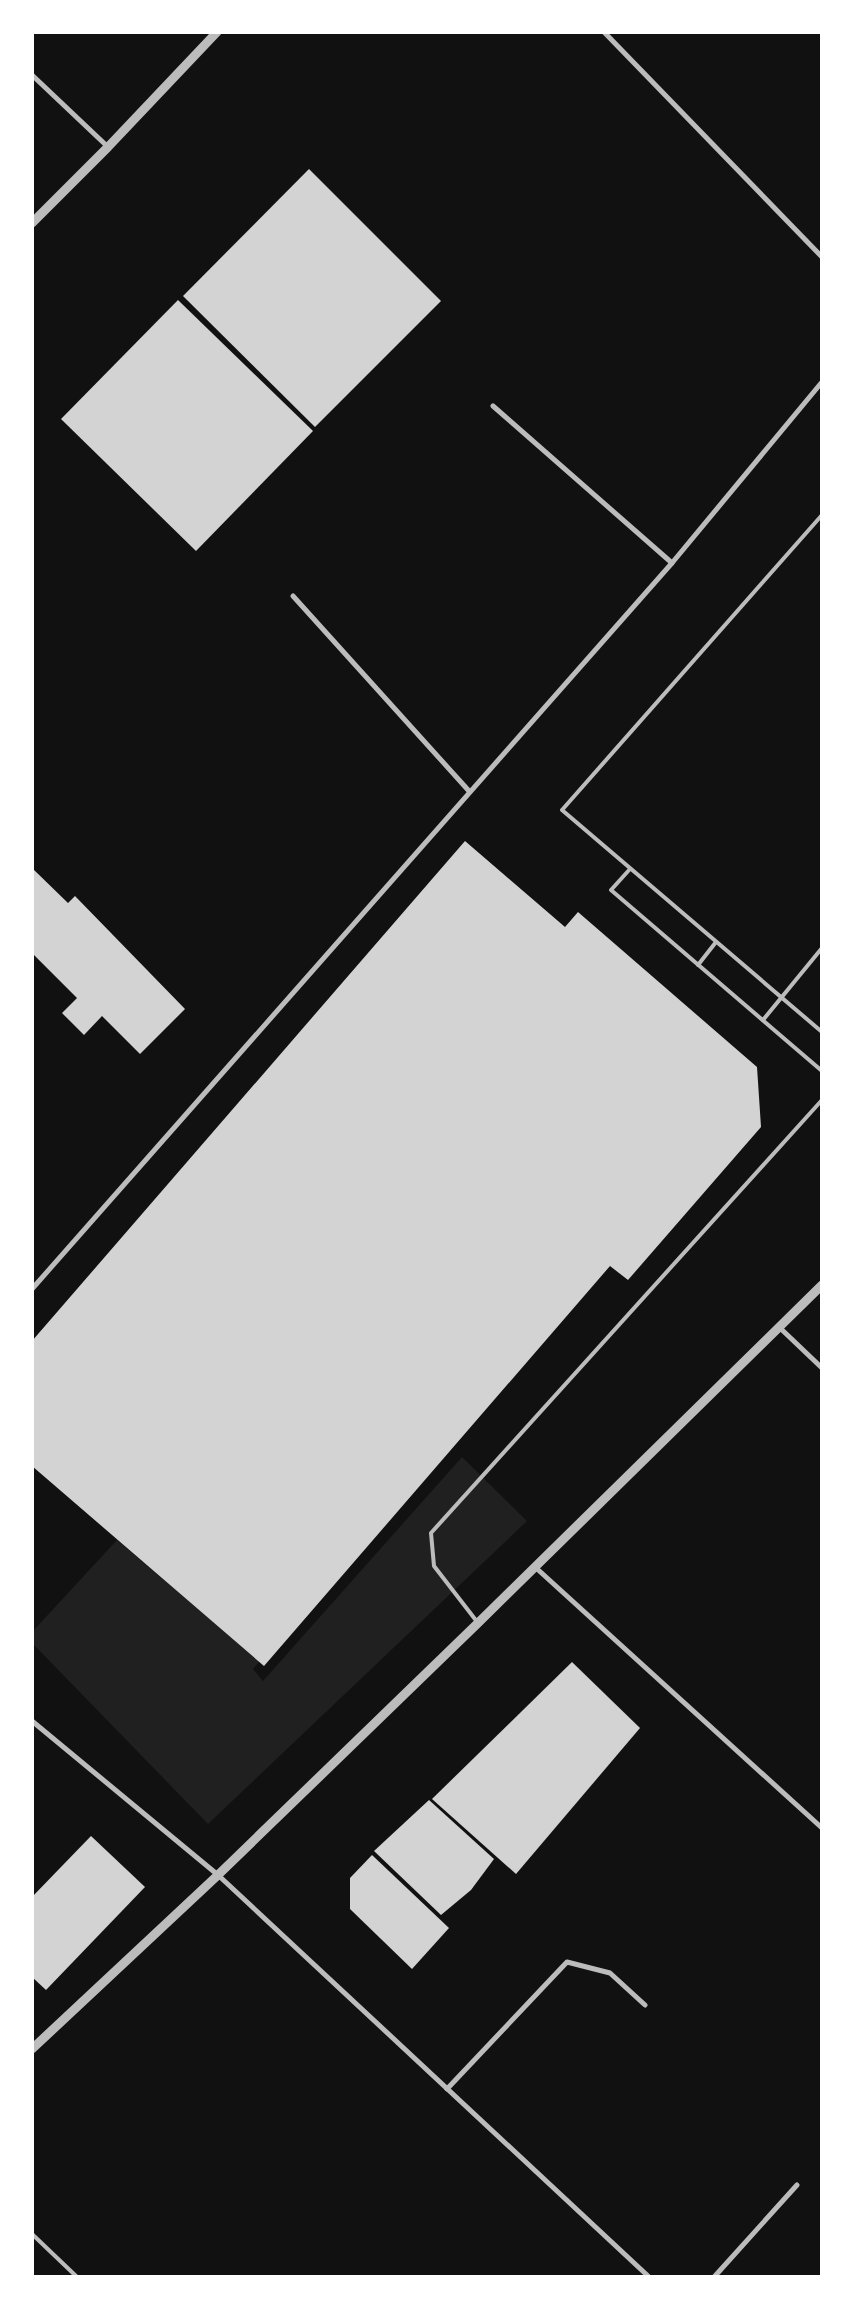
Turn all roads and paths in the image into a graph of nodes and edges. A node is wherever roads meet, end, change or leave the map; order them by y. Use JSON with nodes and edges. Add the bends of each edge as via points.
{"nodes":[{"id":1,"x":217,"y":32,"type":"edge"},
{"id":2,"x":604,"y":32,"type":"edge"},
{"id":3,"x":32,"y":75,"type":"edge"},
{"id":4,"x":108,"y":147,"type":"junction"},
{"id":5,"x":32,"y":223,"type":"edge"},
{"id":6,"x":822,"y":257,"type":"edge"},
{"id":7,"x":822,"y":382,"type":"edge"},
{"id":8,"x":493,"y":406,"type":"dead end"},
{"id":9,"x":822,"y":515,"type":"edge"},
{"id":10,"x":672,"y":563,"type":"junction"},
{"id":11,"x":293,"y":596,"type":"dead end"},
{"id":12,"x":470,"y":791,"type":"junction"},
{"id":13,"x":630,"y":869,"type":"junction"},
{"id":14,"x":716,"y":942,"type":"junction"},
{"id":15,"x":822,"y":948,"type":"edge"},
{"id":16,"x":698,"y":965,"type":"junction"},
{"id":17,"x":780,"y":996,"type":"junction"},
{"id":18,"x":763,"y":1020,"type":"junction"},
{"id":19,"x":822,"y":1032,"type":"edge"},
{"id":20,"x":822,"y":1071,"type":"edge"},
{"id":21,"x":822,"y":1100,"type":"edge"},
{"id":22,"x":822,"y":1285,"type":"edge"},
{"id":23,"x":32,"y":1289,"type":"edge"},
{"id":24,"x":778,"y":1326,"type":"junction"},
{"id":25,"x":822,"y":1368,"type":"edge"},
{"id":26,"x":535,"y":1567,"type":"junction"},
{"id":27,"x":478,"y":1623,"type":"junction"},
{"id":28,"x":32,"y":1721,"type":"edge"},
{"id":29,"x":822,"y":1828,"type":"edge"},
{"id":30,"x":218,"y":1875,"type":"junction"},
{"id":31,"x":645,"y":2004,"type":"dead end"},
{"id":32,"x":32,"y":2049,"type":"edge"},
{"id":33,"x":447,"y":2089,"type":"junction"},
{"id":34,"x":797,"y":2184,"type":"dead end"},
{"id":35,"x":32,"y":2234,"type":"edge"},
{"id":36,"x":76,"y":2276,"type":"edge"},
{"id":37,"x":648,"y":2276,"type":"edge"},
{"id":38,"x":715,"y":2276,"type":"edge"}],
"edges":[{"from":1,"to":4,"type":"street"},
{"from":2,"to":6,"type":"street"},
{"from":3,"to":4,"type":"street"},
{"from":4,"to":5,"type":"street"},
{"from":7,"to":10,"type":"street"},
{"from":8,"to":10,"type":"street"},
{"from":9,"to":13,"type":"lane","via":[[562,810]]},
{"from":10,"to":12,"type":"street"},
{"from":11,"to":12,"type":"street"},
{"from":12,"to":23,"type":"street"},
{"from":13,"to":14,"type":"lane"},
{"from":13,"to":16,"type":"lane","via":[[611,890]]},
{"from":14,"to":16,"type":"lane"},
{"from":14,"to":17,"type":"lane"},
{"from":15,"to":17,"type":"lane"},
{"from":16,"to":18,"type":"lane"},
{"from":17,"to":18,"type":"lane"},
{"from":17,"to":19,"type":"lane"},
{"from":18,"to":20,"type":"lane"},
{"from":21,"to":27,"type":"lane","via":[[431,1533],[434,1566]]},
{"from":22,"to":24,"type":"street"},
{"from":24,"to":25,"type":"street"},
{"from":24,"to":26,"type":"street"},
{"from":26,"to":27,"type":"street"},
{"from":26,"to":29,"type":"street"},
{"from":27,"to":30,"type":"street"},
{"from":28,"to":30,"type":"street"},
{"from":30,"to":32,"type":"street"},
{"from":30,"to":33,"type":"street"},
{"from":31,"to":33,"type":"street","via":[[610,1973],[566,1962]]},
{"from":33,"to":37,"type":"street"},
{"from":34,"to":38,"type":"street"},
{"from":35,"to":36,"type":"lane"}]}
